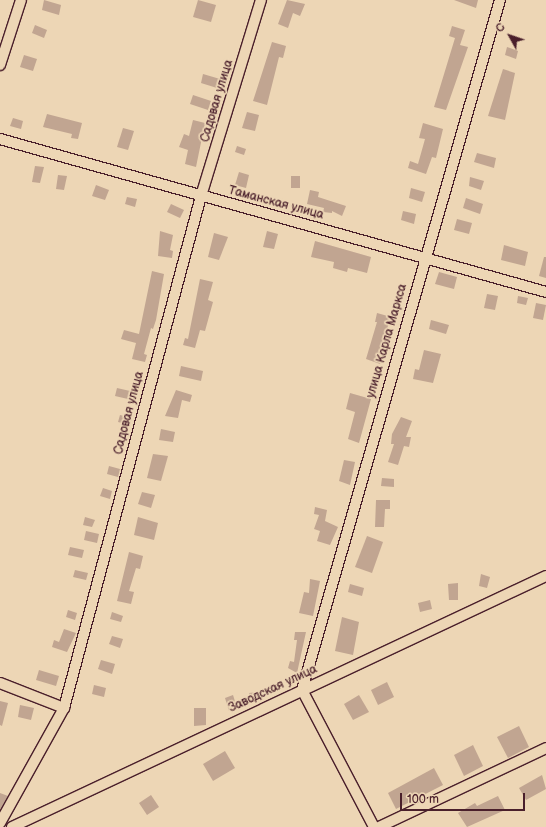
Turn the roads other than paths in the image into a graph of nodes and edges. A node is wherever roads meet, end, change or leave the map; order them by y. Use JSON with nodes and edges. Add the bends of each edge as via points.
{"nodes":[{"id":1,"x":21,"y":0,"type":"edge"},
{"id":2,"x":261,"y":0,"type":"edge"},
{"id":3,"x":500,"y":0,"type":"edge"},
{"id":4,"x":0,"y":65,"type":"edge"},
{"id":5,"x":0,"y":139,"type":"edge"},
{"id":6,"x":201,"y":196,"type":"junction"},
{"id":7,"x":424,"y":257,"type":"junction"},
{"id":8,"x":546,"y":292,"type":"edge"},
{"id":9,"x":546,"y":576,"type":"edge"},
{"id":10,"x":0,"y":683,"type":"edge"},
{"id":11,"x":302,"y":690,"type":"junction"},
{"id":12,"x":64,"y":708,"type":"junction"},
{"id":13,"x":546,"y":748,"type":"edge"},
{"id":14,"x":0,"y":823,"type":"edge"},
{"id":15,"x":12,"y":827,"type":"edge"},
{"id":16,"x":374,"y":827,"type":"edge"},
{"id":17,"x":379,"y":827,"type":"edge"}],
"edges":[{"from":1,"to":4,"type":"street"},
{"from":2,"to":6,"type":"street","name":"Садовая улица"},
{"from":3,"to":7,"type":"street","name":"улица Карла Маркса"},
{"from":5,"to":6,"type":"street","name":"Таманская улица"},
{"from":6,"to":7,"type":"street","name":"Таманская улица"},
{"from":6,"to":12,"type":"street","name":"Садовая улица"},
{"from":7,"to":8,"type":"street","name":"Таманская улица"},
{"from":7,"to":11,"type":"street","name":"улица Карла Маркса"},
{"from":9,"to":11,"type":"street","name":"Заводская улица"},
{"from":10,"to":12,"type":"street"},
{"from":11,"to":15,"type":"street","name":"Заводская улица"},
{"from":11,"to":16,"type":"street"},
{"from":12,"to":14,"type":"street","name":"Садовая улица"},
{"from":13,"to":17,"type":"street"}]}
